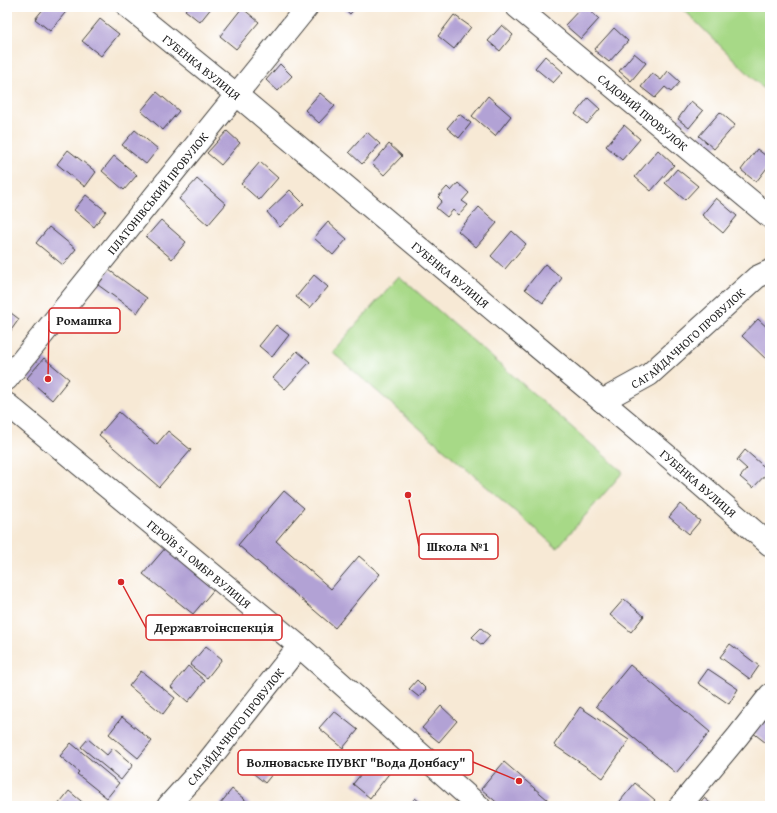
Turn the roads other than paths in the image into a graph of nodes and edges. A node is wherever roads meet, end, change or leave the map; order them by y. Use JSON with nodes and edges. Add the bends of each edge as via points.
{"nodes":[{"id":1,"x":128,"y":7,"type":"edge"},
{"id":2,"x":307,"y":7,"type":"edge"},
{"id":3,"x":517,"y":7,"type":"edge"},
{"id":4,"x":237,"y":95,"type":"junction"},
{"id":5,"x":770,"y":217,"type":"edge"},
{"id":6,"x":770,"y":271,"type":"edge"},
{"id":7,"x":7,"y":379,"type":"edge"},
{"id":8,"x":602,"y":401,"type":"junction"},
{"id":9,"x":7,"y":404,"type":"edge"},
{"id":10,"x":770,"y":545,"type":"edge"},
{"id":11,"x":299,"y":646,"type":"junction"},
{"id":12,"x":770,"y":695,"type":"edge"},
{"id":13,"x":168,"y":806,"type":"edge"},
{"id":14,"x":479,"y":806,"type":"edge"},
{"id":15,"x":680,"y":806,"type":"edge"}],
"edges":[{"from":1,"to":4,"type":"street","name":"ГУБЕНКА ВУЛИЦЯ"},
{"from":2,"to":4,"type":"street","name":"ПЛАТОНІВСЬКИЙ ПРОВУЛОК"},
{"from":3,"to":5,"type":"street","name":"САДОВИЙ ПРОВУЛОК"},
{"from":4,"to":7,"type":"street","name":"ПЛАТОНІВСЬКИЙ ПРОВУЛОК"},
{"from":4,"to":8,"type":"street","name":"ГУБЕНКА ВУЛИЦЯ"},
{"from":6,"to":8,"type":"street","name":"САГАЙДАЧНОГО ПРОВУЛОК","via":[[757,277],[649,375]]},
{"from":8,"to":10,"type":"street","name":"ГУБЕНКА ВУЛИЦЯ"},
{"from":9,"to":11,"type":"street","name":"ГЕРОЇВ 51 ОМБР ВУЛИЦЯ"},
{"from":11,"to":13,"type":"street","name":"САГАЙДАЧНОГО ПРОВУЛОК","via":[[205,765]]},
{"from":11,"to":14,"type":"street","name":"ГЕРОЇВ 51 ОМБР ВУЛИЦЯ"},
{"from":12,"to":15,"type":"street"}]}
